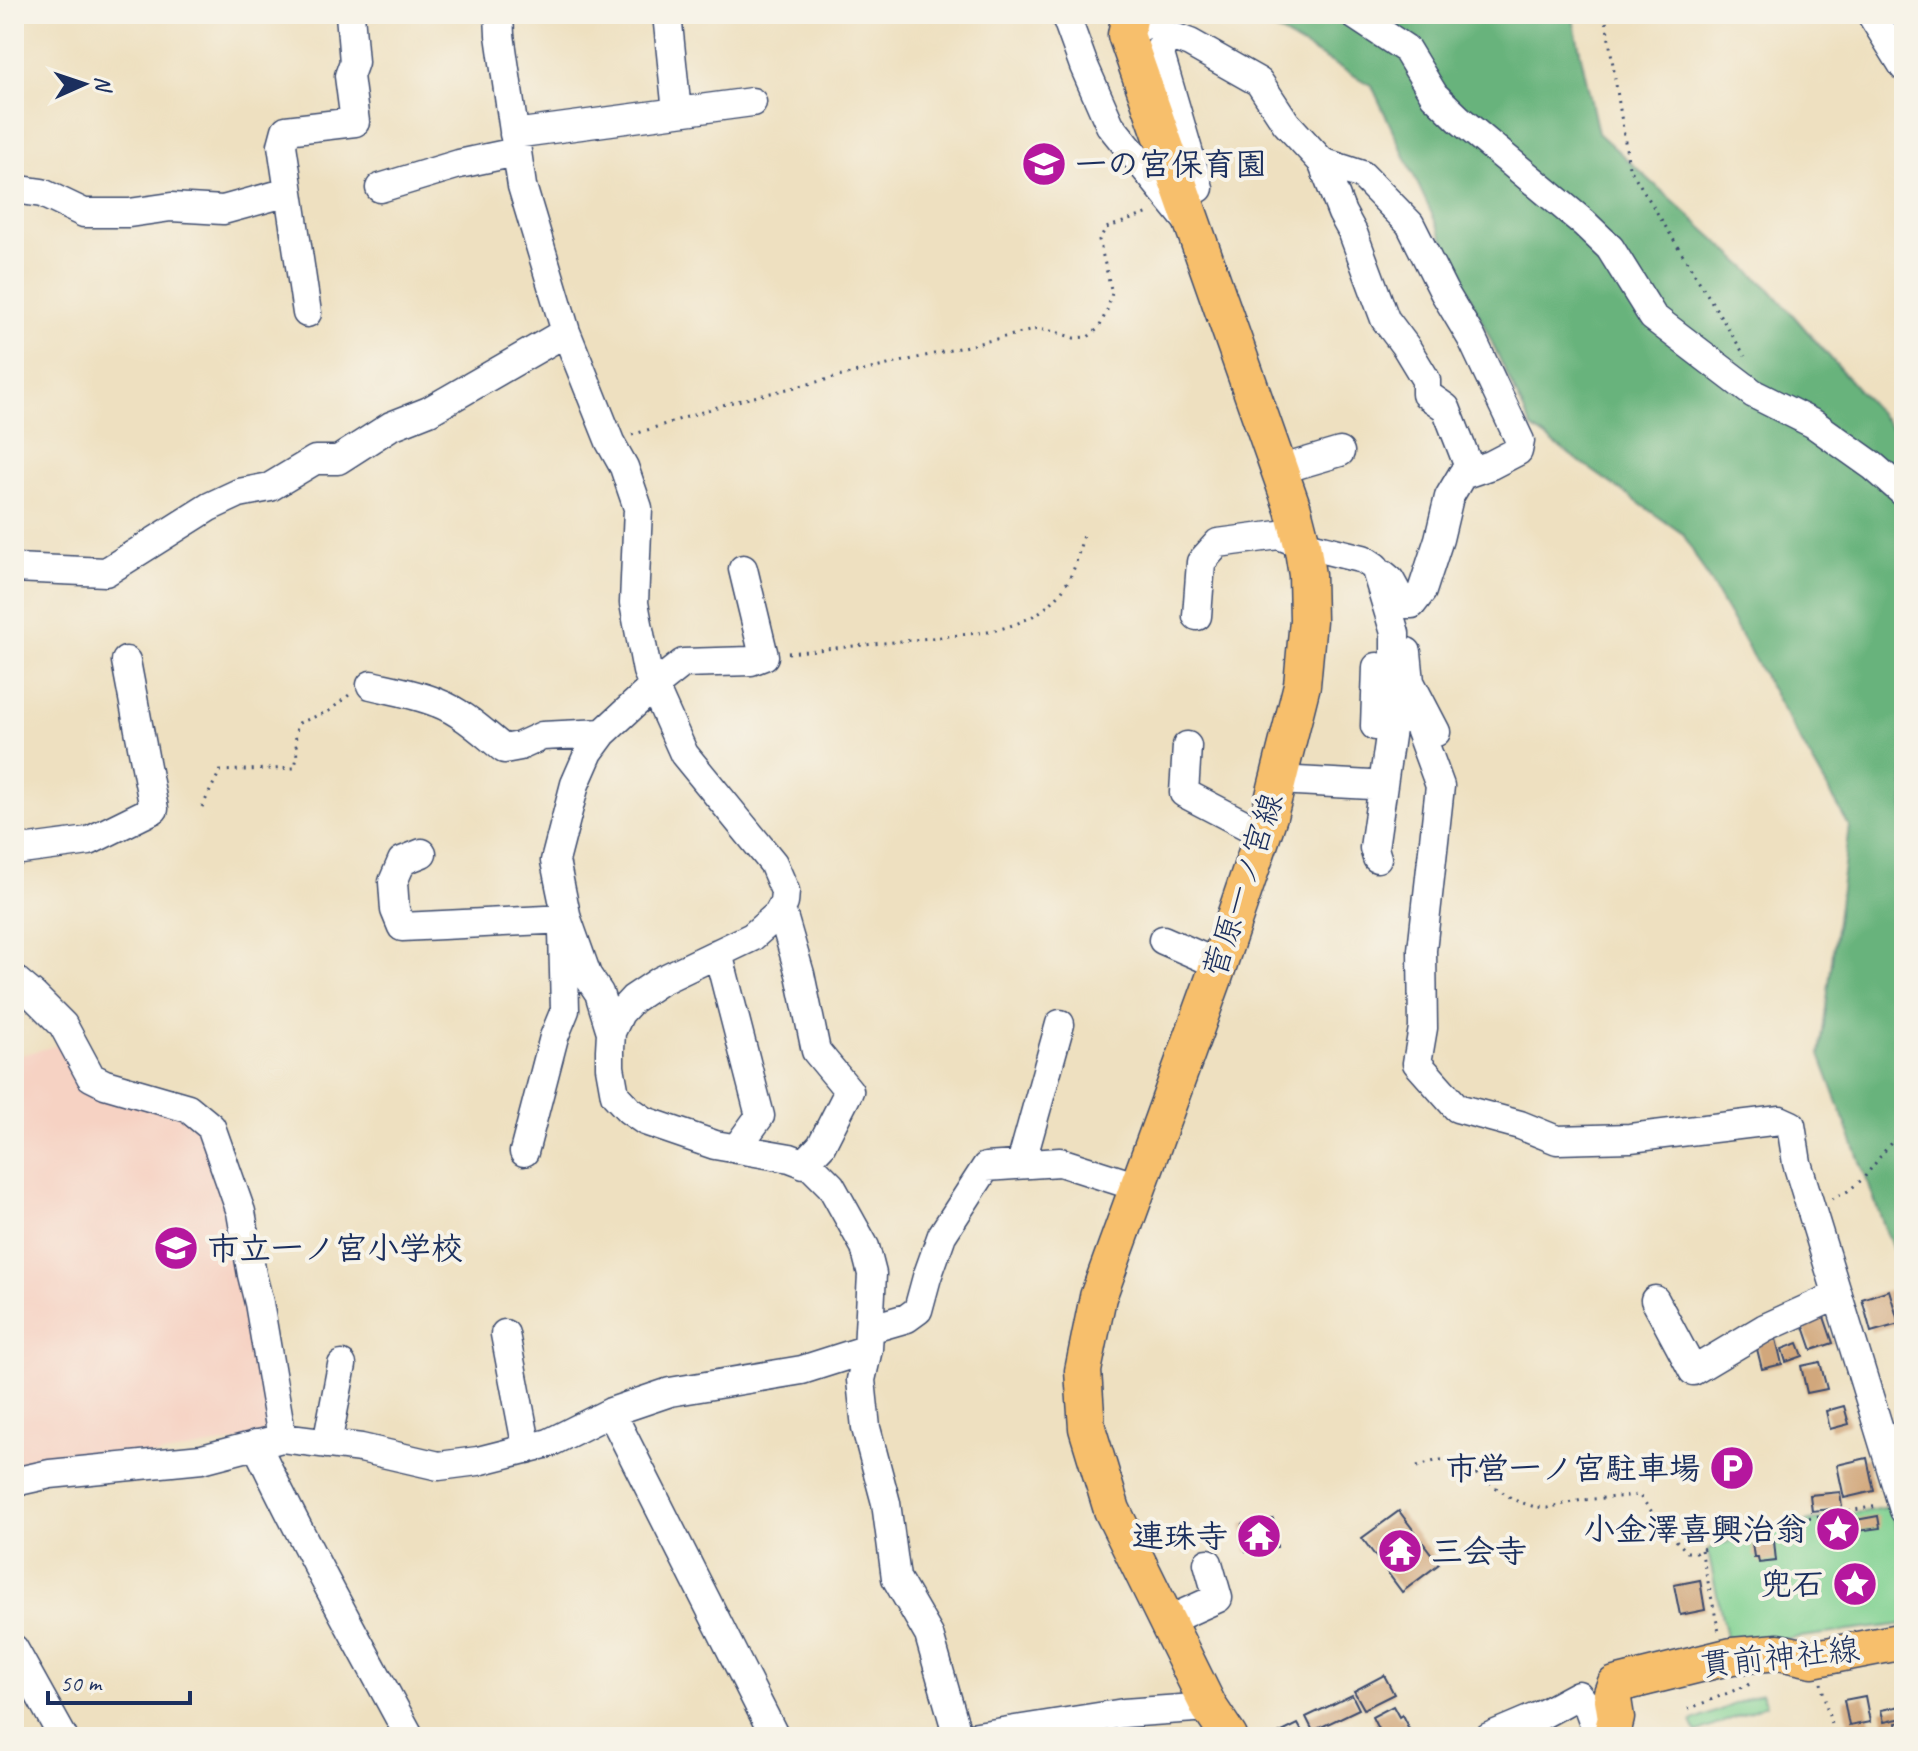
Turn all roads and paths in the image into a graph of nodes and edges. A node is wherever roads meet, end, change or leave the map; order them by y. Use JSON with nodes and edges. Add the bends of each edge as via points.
{"nodes":[{"id":1,"x":350,"y":14,"type":"edge"},
{"id":2,"x":499,"y":14,"type":"edge"},
{"id":3,"x":667,"y":14,"type":"edge"},
{"id":4,"x":1065,"y":14,"type":"edge"},
{"id":5,"x":1164,"y":14,"type":"edge"},
{"id":6,"x":1353,"y":14,"type":"edge"},
{"id":7,"x":1605,"y":14,"type":"edge"},
{"id":8,"x":1871,"y":14,"type":"edge"},
{"id":9,"x":1128,"y":25,"type":"edge"},
{"id":10,"x":1904,"y":67,"type":"edge"},
{"id":11,"x":752,"y":102,"type":"dead end"},
{"id":12,"x":677,"y":112,"type":"junction"},
{"id":13,"x":515,"y":143,"type":"junction"},
{"id":14,"x":1322,"y":162,"type":"junction"},
{"id":15,"x":380,"y":188,"type":"dead end"},
{"id":16,"x":14,"y":189,"type":"edge"},
{"id":17,"x":288,"y":192,"type":"junction"},
{"id":18,"x":1183,"y":209,"type":"junction"},
{"id":19,"x":307,"y":313,"type":"dead end"},
{"id":20,"x":566,"y":332,"type":"junction"},
{"id":21,"x":1751,"y":365,"type":"dead end"},
{"id":22,"x":610,"y":442,"type":"junction"},
{"id":23,"x":1340,"y":452,"type":"dead end"},
{"id":24,"x":1279,"y":470,"type":"junction"},
{"id":25,"x":1471,"y":472,"type":"junction"},
{"id":26,"x":1904,"y":493,"type":"edge"},
{"id":27,"x":1084,"y":531,"type":"dead end"},
{"id":28,"x":1302,"y":544,"type":"junction"},
{"id":29,"x":1369,"y":563,"type":"junction"},
{"id":30,"x":14,"y":568,"type":"edge"},
{"id":31,"x":743,"y":569,"type":"dead end"},
{"id":32,"x":1403,"y":604,"type":"junction"},
{"id":33,"x":1197,"y":616,"type":"dead end"},
{"id":34,"x":764,"y":656,"type":"junction"},
{"id":35,"x":126,"y":661,"type":"dead end"},
{"id":36,"x":371,"y":685,"type":"joint"},
{"id":37,"x":654,"y":686,"type":"junction"},
{"id":38,"x":1395,"y":701,"type":"junction"},
{"id":39,"x":1375,"y":726,"type":"dead end"},
{"id":40,"x":603,"y":733,"type":"junction"},
{"id":41,"x":1187,"y":746,"type":"dead end"},
{"id":42,"x":1278,"y":780,"type":"junction"},
{"id":43,"x":1459,"y":783,"type":"dead end"},
{"id":44,"x":1371,"y":785,"type":"dead end"},
{"id":45,"x":202,"y":807,"type":"dead end"},
{"id":46,"x":1263,"y":834,"type":"junction"},
{"id":47,"x":14,"y":851,"type":"edge"},
{"id":48,"x":422,"y":853,"type":"dead end"},
{"id":49,"x":1377,"y":858,"type":"dead end"},
{"id":50,"x":781,"y":909,"type":"junction"},
{"id":51,"x":565,"y":919,"type":"junction"},
{"id":52,"x":1163,"y":940,"type":"dead end"},
{"id":53,"x":718,"y":953,"type":"junction"},
{"id":54,"x":1218,"y":964,"type":"junction"},
{"id":55,"x":585,"y":969,"type":"junction"},
{"id":56,"x":14,"y":979,"type":"edge"},
{"id":57,"x":565,"y":1010,"type":"junction"},
{"id":58,"x":1060,"y":1024,"type":"dead end"},
{"id":59,"x":611,"y":1032,"type":"junction"},
{"id":60,"x":1904,"y":1084,"type":"edge"},
{"id":61,"x":736,"y":1149,"type":"junction"},
{"id":62,"x":524,"y":1152,"type":"dead end"},
{"id":63,"x":804,"y":1164,"type":"junction"},
{"id":64,"x":1021,"y":1164,"type":"junction"},
{"id":65,"x":1138,"y":1187,"type":"junction"},
{"id":66,"x":1810,"y":1208,"type":"junction"},
{"id":67,"x":1838,"y":1295,"type":"junction"},
{"id":68,"x":1655,"y":1300,"type":"dead end"},
{"id":69,"x":505,"y":1334,"type":"dead end"},
{"id":70,"x":868,"y":1339,"type":"junction"},
{"id":71,"x":342,"y":1365,"type":"dead end"},
{"id":72,"x":611,"y":1412,"type":"junction"},
{"id":73,"x":269,"y":1441,"type":"junction"},
{"id":74,"x":327,"y":1444,"type":"junction"},
{"id":75,"x":527,"y":1449,"type":"junction"},
{"id":76,"x":1417,"y":1467,"type":"dead end"},
{"id":77,"x":14,"y":1482,"type":"edge"},
{"id":78,"x":1903,"y":1506,"type":"edge"},
{"id":79,"x":1701,"y":1550,"type":"junction"},
{"id":80,"x":1208,"y":1563,"type":"dead end"},
{"id":81,"x":1167,"y":1621,"type":"junction"},
{"id":82,"x":1904,"y":1641,"type":"edge"},
{"id":83,"x":14,"y":1649,"type":"edge"},
{"id":84,"x":1725,"y":1658,"type":"junction"},
{"id":85,"x":1819,"y":1676,"type":"dead end"},
{"id":86,"x":1760,"y":1681,"type":"dead end"},
{"id":87,"x":1209,"y":1707,"type":"junction"},
{"id":88,"x":1688,"y":1709,"type":"dead end"},
{"id":89,"x":1024,"y":1733,"type":"edge"},
{"id":90,"x":63,"y":1737,"type":"edge"},
{"id":91,"x":410,"y":1737,"type":"edge"},
{"id":92,"x":775,"y":1737,"type":"edge"},
{"id":93,"x":958,"y":1737,"type":"edge"},
{"id":94,"x":971,"y":1737,"type":"edge"},
{"id":95,"x":1229,"y":1737,"type":"edge"},
{"id":96,"x":1489,"y":1737,"type":"edge"},
{"id":97,"x":1599,"y":1737,"type":"edge"},
{"id":98,"x":1611,"y":1737,"type":"edge"},
{"id":99,"x":1834,"y":1737,"type":"edge"}],
"edges":[{"from":1,"to":17,"type":"street","via":[[355,122],[286,130],[282,145]]},
{"from":2,"to":13,"type":"street"},
{"from":3,"to":12,"type":"street"},
{"from":4,"to":18,"type":"street","via":[[1110,125]]},
{"from":5,"to":9,"type":"street"},
{"from":6,"to":26,"type":"street","via":[[1406,49],[1434,95],[1610,248],[1653,317],[1754,394],[1814,424]]},
{"from":7,"to":21,"type":"path","via":[[1629,167]]},
{"from":8,"to":10,"type":"street"},
{"from":9,"to":18,"type":"main road","name":"菅原一ノ宮線"},
{"from":11,"to":12,"type":"street"},
{"from":12,"to":13,"type":"street"},
{"from":13,"to":15,"type":"street"},
{"from":13,"to":20,"type":"street","via":[[522,186]]},
{"from":14,"to":18,"type":"street","via":[[1286,123],[1259,82],[1190,43],[1164,41],[1159,51],[1199,188]]},
{"from":14,"to":25,"type":"street","via":[[1385,319],[1426,380],[1426,394],[1446,408]]},
{"from":14,"to":25,"type":"street","via":[[1362,175],[1410,224],[1472,339],[1520,441],[1518,451]]},
{"from":16,"to":17,"type":"street","via":[[42,193],[84,213],[171,207],[223,210]]},
{"from":17,"to":19,"type":"street"},
{"from":18,"to":22,"type":"path","via":[[1106,228],[1099,240],[1112,293],[1099,328],[1088,337],[1038,329],[729,403]]},
{"from":18,"to":24,"type":"main road","name":"菅原一ノ宮線"},
{"from":20,"to":22,"type":"street"},
{"from":20,"to":30,"type":"street","via":[[338,460],[315,460],[270,487],[209,507],[106,572]]},
{"from":22,"to":37,"type":"street","via":[[638,508],[634,603]]},
{"from":23,"to":24,"type":"street"},
{"from":24,"to":28,"type":"main road","name":"菅原一ノ宮線"},
{"from":25,"to":32,"type":"street","via":[[1462,475],[1449,497],[1422,591],[1412,604]]},
{"from":27,"to":34,"type":"path","via":[[1070,578],[1055,599],[1013,626]]},
{"from":28,"to":29,"type":"street"},
{"from":28,"to":33,"type":"street","via":[[1279,535],[1218,543],[1201,562]]},
{"from":28,"to":42,"type":"main road","name":"菅原一ノ宮線","via":[[1308,620],[1302,685]]},
{"from":29,"to":32,"type":"street","via":[[1390,580]]},
{"from":29,"to":38,"type":"street","via":[[1395,633]]},
{"from":29,"to":39,"type":"street","via":[[1379,634]]},
{"from":31,"to":34,"type":"street"},
{"from":32,"to":43,"type":"street","via":[[1410,682]]},
{"from":34,"to":37,"type":"street","via":[[683,663]]},
{"from":35,"to":47,"type":"street","via":[[154,809],[89,841]]},
{"from":36,"to":40,"type":"street","via":[[440,703],[504,749],[542,736]]},
{"from":36,"to":45,"type":"path","via":[[356,686],[329,711],[299,723],[294,768],[220,771]]},
{"from":37,"to":40,"type":"street"},
{"from":37,"to":50,"type":"street","via":[[684,754],[773,863],[785,891]]},
{"from":38,"to":49,"type":"street","via":[[1374,848]]},
{"from":38,"to":66,"type":"street","via":[[1418,726],[1440,786],[1422,950],[1423,1028],[1417,1063],[1457,1108],[1557,1140],[1630,1138],[1780,1120],[1791,1125]]},
{"from":40,"to":51,"type":"street","via":[[575,784],[555,861]]},
{"from":41,"to":46,"type":"street","via":[[1184,793]]},
{"from":42,"to":44,"type":"street"},
{"from":42,"to":46,"type":"main road","name":"菅原一ノ宮線"},
{"from":46,"to":54,"type":"main road","name":"菅原一ノ宮線"},
{"from":48,"to":51,"type":"street","via":[[402,861],[393,882],[402,927]]},
{"from":50,"to":53,"type":"street","via":[[752,937]]},
{"from":50,"to":63,"type":"street","via":[[816,1051],[849,1091],[821,1146]]},
{"from":51,"to":55,"type":"street"},
{"from":51,"to":57,"type":"street"},
{"from":52,"to":54,"type":"street"},
{"from":53,"to":59,"type":"street","via":[[633,999]]},
{"from":53,"to":61,"type":"street","via":[[760,1116]]},
{"from":54,"to":65,"type":"main road","name":"菅原一ノ宮線"},
{"from":55,"to":57,"type":"street"},
{"from":55,"to":59,"type":"street"},
{"from":56,"to":73,"type":"street","via":[[63,1025],[91,1077],[188,1108],[211,1127],[241,1212],[259,1303]]},
{"from":57,"to":62,"type":"street"},
{"from":58,"to":64,"type":"street"},
{"from":59,"to":61,"type":"street","via":[[615,1095],[629,1110],[645,1121]]},
{"from":60,"to":66,"type":"path","via":[[1900,1131],[1863,1179]]},
{"from":61,"to":63,"type":"street"},
{"from":63,"to":70,"type":"street","via":[[831,1186],[865,1247],[872,1274]]},
{"from":64,"to":65,"type":"street","via":[[1060,1162]]},
{"from":64,"to":70,"type":"street","via":[[986,1167],[942,1235],[918,1310]]},
{"from":65,"to":81,"type":"main road","name":"菅原一ノ宮線","via":[[1098,1297],[1083,1371],[1087,1428],[1112,1510]]},
{"from":66,"to":67,"type":"street"},
{"from":67,"to":68,"type":"street","via":[[1765,1328],[1693,1371]]},
{"from":67,"to":78,"type":"street"},
{"from":69,"to":75,"type":"street"},
{"from":70,"to":72,"type":"street","via":[[802,1370],[670,1392]]},
{"from":70,"to":93,"type":"street","via":[[861,1380],[866,1428],[886,1503],[896,1578],[929,1635]]},
{"from":71,"to":74,"type":"street"},
{"from":72,"to":75,"type":"street"},
{"from":72,"to":92,"type":"street"},
{"from":73,"to":74,"type":"street"},
{"from":73,"to":77,"type":"street","via":[[202,1459]]},
{"from":73,"to":91,"type":"street","via":[[327,1585]]},
{"from":74,"to":75,"type":"street","via":[[439,1466]]},
{"from":76,"to":79,"type":"path","via":[[1452,1460],[1514,1500],[1535,1507],[1639,1495],[1683,1549]]},
{"from":78,"to":79,"type":"path","via":[[1765,1525]]},
{"from":79,"to":84,"type":"path"},
{"from":80,"to":81,"type":"street","via":[[1218,1598]]},
{"from":81,"to":87,"type":"main road","name":"菅原一ノ宮線"},
{"from":82,"to":84,"type":"main road","name":"貫前神社線","via":[[1812,1659],[1779,1652]]},
{"from":83,"to":90,"type":"street"},
{"from":84,"to":98,"type":"main road","name":"貫前神社線","via":[[1615,1685]]},
{"from":85,"to":99,"type":"path"},
{"from":86,"to":88,"type":"path"},
{"from":87,"to":89,"type":"street","via":[[1124,1713]]},
{"from":87,"to":95,"type":"main road","name":"菅原一ノ宮線"},
{"from":89,"to":94,"type":"street"},
{"from":96,"to":97,"type":"street","via":[[1578,1695]]}]}
